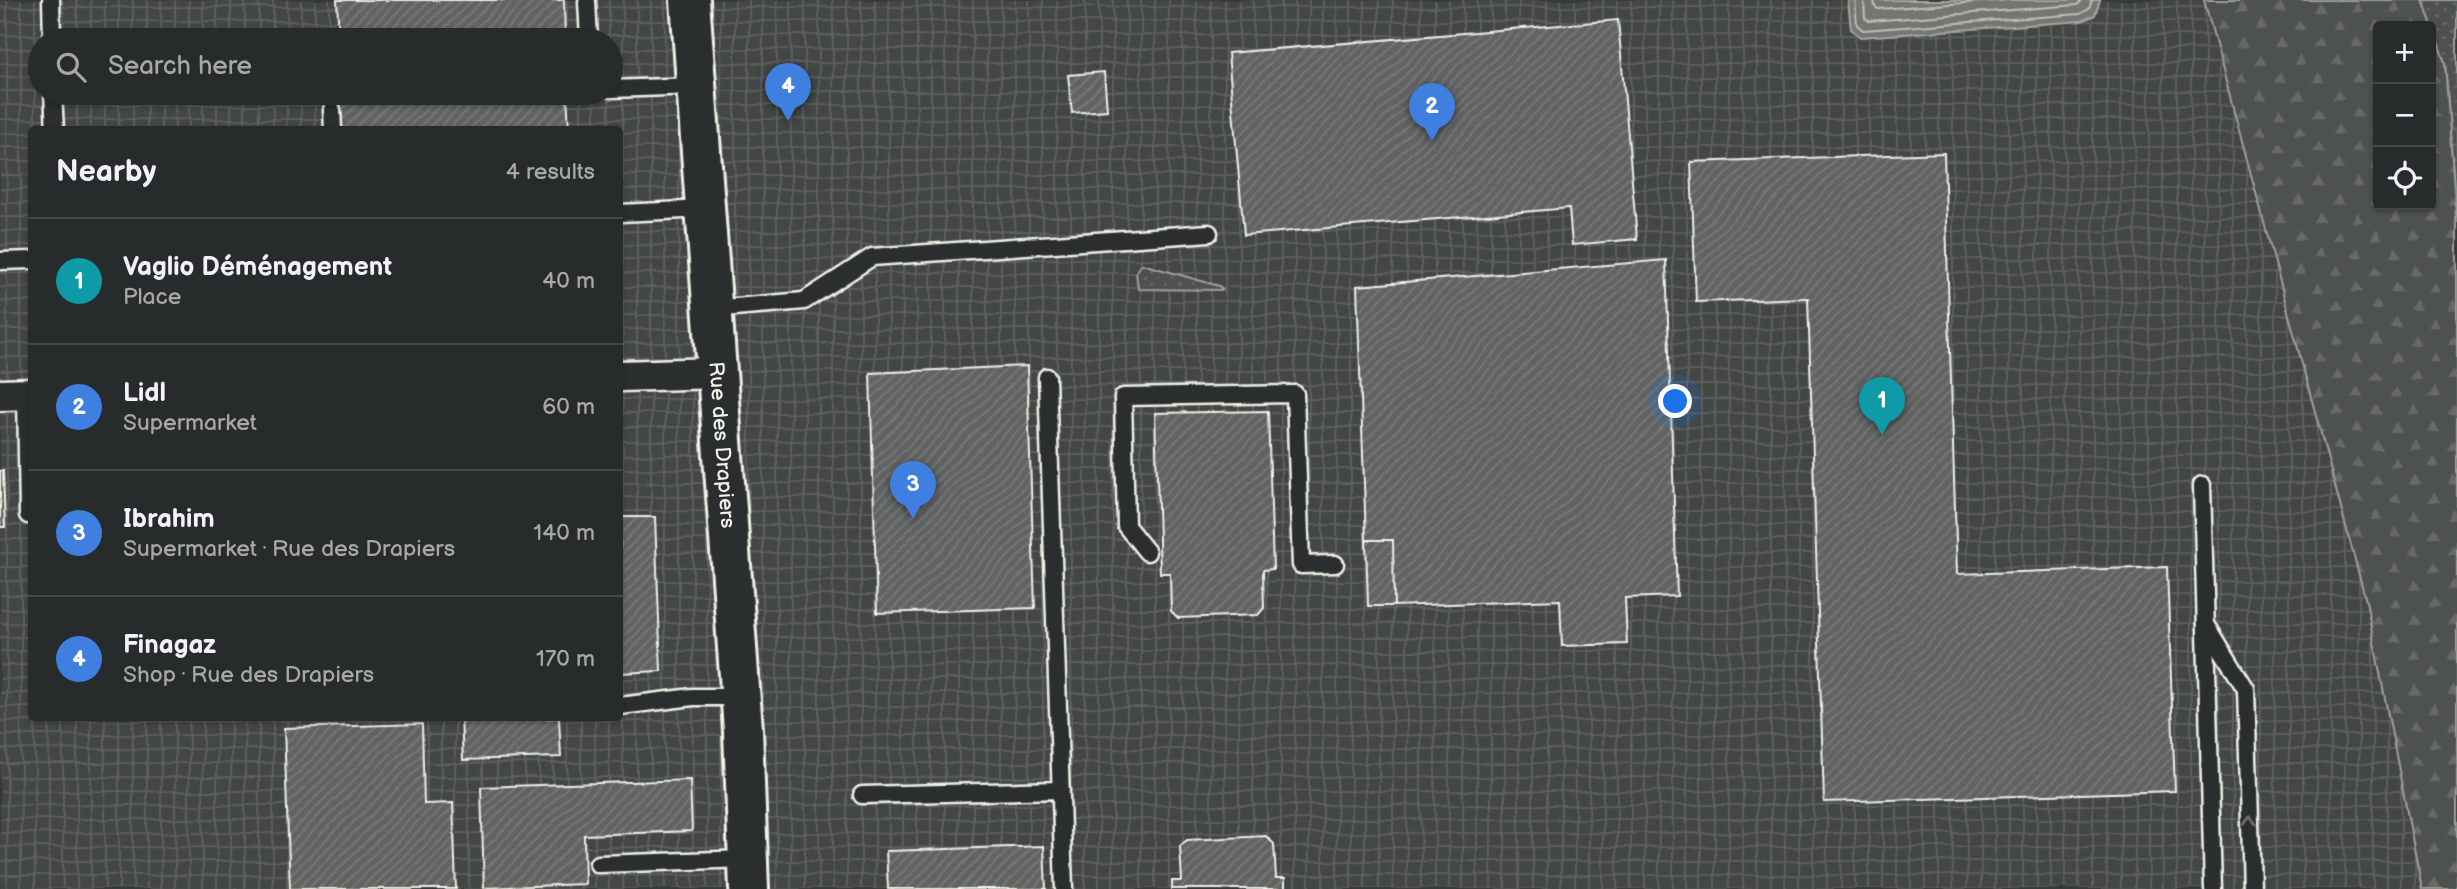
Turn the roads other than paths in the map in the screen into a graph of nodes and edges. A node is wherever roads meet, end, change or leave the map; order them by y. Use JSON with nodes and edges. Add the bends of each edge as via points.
{"nodes":[{"id":1,"x":51,"y":0,"type":"edge"},
{"id":2,"x":587,"y":1,"type":"edge"},
{"id":3,"x":691,"y":1,"type":"edge"},
{"id":4,"x":52,"y":28,"type":"edge"},
{"id":5,"x":588,"y":28,"type":"edge"},
{"id":6,"x":697,"y":86,"type":"junction"},
{"id":7,"x":623,"y":89,"type":"edge"},
{"id":8,"x":53,"y":105,"type":"edge"},
{"id":9,"x":332,"y":110,"type":"dead end"},
{"id":10,"x":54,"y":126,"type":"edge"},
{"id":11,"x":333,"y":126,"type":"edge"},
{"id":12,"x":706,"y":209,"type":"junction"},
{"id":13,"x":623,"y":213,"type":"edge"},
{"id":14,"x":1209,"y":233,"type":"dead end"},
{"id":15,"x":28,"y":260,"type":"edge"},
{"id":16,"x":0,"y":261,"type":"edge"},
{"id":17,"x":712,"y":309,"type":"junction"},
{"id":18,"x":717,"y":373,"type":"junction"},
{"id":19,"x":623,"y":376,"type":"edge"},
{"id":20,"x":1047,"y":377,"type":"dead end"},
{"id":21,"x":19,"y":395,"type":"edge"},
{"id":22,"x":2202,"y":485,"type":"dead end"},
{"id":23,"x":28,"y":515,"type":"dead end"},
{"id":24,"x":1147,"y":552,"type":"dead end"},
{"id":25,"x":1335,"y":564,"type":"dead end"},
{"id":26,"x":2206,"y":623,"type":"junction"},
{"id":27,"x":740,"y":697,"type":"junction"},
{"id":28,"x":623,"y":706,"type":"edge"},
{"id":29,"x":1061,"y":790,"type":"junction"},
{"id":30,"x":862,"y":795,"type":"dead end"},
{"id":31,"x":598,"y":864,"type":"dead end"},
{"id":32,"x":749,"y":874,"type":"edge"},
{"id":33,"x":1065,"y":889,"type":"edge"},
{"id":34,"x":2213,"y":889,"type":"edge"},
{"id":35,"x":2252,"y":889,"type":"edge"}],
"edges":[{"from":1,"to":4,"type":"lane"},
{"from":2,"to":5,"type":"lane"},
{"from":3,"to":6,"type":"street","name":"Rue des Drapiers"},
{"from":6,"to":7,"type":"lane"},
{"from":6,"to":12,"type":"street","name":"Rue des Drapiers"},
{"from":8,"to":10,"type":"lane"},
{"from":9,"to":11,"type":"lane"},
{"from":12,"to":13,"type":"lane"},
{"from":12,"to":17,"type":"street","name":"Rue des Drapiers"},
{"from":14,"to":17,"type":"lane","via":[[872,257],[804,302]]},
{"from":15,"to":16,"type":"lane"},
{"from":17,"to":18,"type":"street","name":"Rue des Drapiers"},
{"from":18,"to":19,"type":"street"},
{"from":18,"to":27,"type":"street","name":"Rue des Drapiers"},
{"from":20,"to":29,"type":"lane"},
{"from":21,"to":23,"type":"lane"},
{"from":22,"to":26,"type":"lane"},
{"from":24,"to":25,"type":"lane","via":[[1126,526],[1123,397],[1295,394],[1301,565]]},
{"from":26,"to":34,"type":"lane"},
{"from":35,"to":26,"type":"lane","one_way":true,"via":[[2246,689]]},
{"from":27,"to":28,"type":"lane"},
{"from":27,"to":32,"type":"street","name":"Rue des Drapiers"},
{"from":29,"to":30,"type":"lane"},
{"from":29,"to":33,"type":"lane"},
{"from":31,"to":32,"type":"lane"}]}
